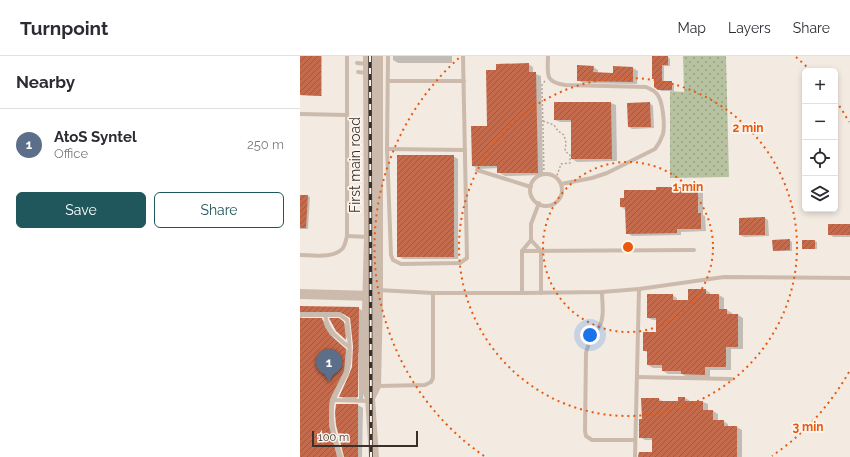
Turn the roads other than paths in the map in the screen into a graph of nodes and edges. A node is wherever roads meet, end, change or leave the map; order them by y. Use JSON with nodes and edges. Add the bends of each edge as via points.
{"nodes":[{"id":1,"x":347,"y":56,"type":"edge"},
{"id":2,"x":378,"y":56,"type":"edge"},
{"id":3,"x":388,"y":56,"type":"edge"},
{"id":4,"x":463,"y":56,"type":"edge"},
{"id":5,"x":548,"y":56,"type":"edge"},
{"id":6,"x":357,"y":63,"type":"dead end"},
{"id":7,"x":368,"y":64,"type":"edge"},
{"id":8,"x":358,"y":72,"type":"dead end"},
{"id":9,"x":388,"y":81,"type":"junction"},
{"id":10,"x":464,"y":81,"type":"junction"},
{"id":11,"x":300,"y":114,"type":"edge"},
{"id":12,"x":347,"y":115,"type":"junction"},
{"id":13,"x":387,"y":149,"type":"junction"},
{"id":14,"x":465,"y":150,"type":"junction"},
{"id":15,"x":477,"y":170,"type":"dead end"},
{"id":16,"x":561,"y":184,"type":"junction"},
{"id":17,"x":531,"y":187,"type":"junction"},
{"id":18,"x":539,"y":204,"type":"junction"},
{"id":19,"x":347,"y":236,"type":"junction"},
{"id":20,"x":369,"y":237,"type":"junction"},
{"id":21,"x":531,"y":240,"type":"junction"},
{"id":22,"x":541,"y":250,"type":"junction"},
{"id":23,"x":694,"y":250,"type":"dead end"},
{"id":24,"x":522,"y":251,"type":"junction"},
{"id":25,"x":300,"y":255,"type":"edge"},
{"id":26,"x":373,"y":273,"type":"junction"},
{"id":27,"x":850,"y":278,"type":"edge"},
{"id":28,"x":375,"y":289,"type":"junction"},
{"id":29,"x":639,"y":289,"type":"junction"},
{"id":30,"x":602,"y":292,"type":"junction"},
{"id":31,"x":434,"y":293,"type":"junction"},
{"id":32,"x":522,"y":293,"type":"junction"},
{"id":33,"x":541,"y":293,"type":"junction"},
{"id":34,"x":300,"y":294,"type":"edge"},
{"id":35,"x":367,"y":296,"type":"junction"},
{"id":36,"x":300,"y":315,"type":"edge"},
{"id":37,"x":325,"y":315,"type":"junction"},
{"id":38,"x":349,"y":347,"type":"junction"},
{"id":39,"x":637,"y":377,"type":"junction"},
{"id":40,"x":731,"y":379,"type":"dead end"},
{"id":41,"x":376,"y":386,"type":"junction"},
{"id":42,"x":334,"y":400,"type":"junction"},
{"id":43,"x":370,"y":400,"type":"junction"},
{"id":44,"x":636,"y":440,"type":"junction"},
{"id":45,"x":341,"y":457,"type":"edge"},
{"id":46,"x":374,"y":457,"type":"edge"},
{"id":47,"x":635,"y":457,"type":"edge"}],
"edges":[{"from":1,"to":12,"type":"lane"},
{"from":2,"to":26,"type":"street"},
{"from":3,"to":9,"type":"lane"},
{"from":4,"to":10,"type":"lane"},
{"from":5,"to":16,"type":"lane","via":[[548,76],[556,84],[646,88],[653,90],[662,102],[664,132],[655,148],[607,173]]},
{"from":6,"to":7,"type":"lane"},
{"from":7,"to":8,"type":"lane"},
{"from":7,"to":20,"type":"street","name":"First main road"},
{"from":9,"to":10,"type":"lane"},
{"from":9,"to":13,"type":"lane"},
{"from":10,"to":14,"type":"lane"},
{"from":11,"to":12,"type":"lane"},
{"from":12,"to":19,"type":"lane"},
{"from":13,"to":14,"type":"lane"},
{"from":13,"to":14,"type":"lane","via":[[391,255],[393,260],[401,264],[460,263],[467,258]]},
{"from":15,"to":17,"type":"lane"},
{"from":16,"to":17,"type":"lane","via":[[556,178],[544,174],[535,179]]},
{"from":16,"to":18,"type":"lane","via":[[562,194],[556,202],[546,206]]},
{"from":17,"to":18,"type":"lane","via":[[533,198]]},
{"from":18,"to":21,"type":"lane","via":[[532,224]]},
{"from":19,"to":20,"type":"lane"},
{"from":19,"to":25,"type":"lane","via":[[344,247],[338,252],[329,255]]},
{"from":20,"to":26,"type":"street","name":"First main road"},
{"from":21,"to":22,"type":"lane"},
{"from":21,"to":24,"type":"lane"},
{"from":22,"to":23,"type":"lane"},
{"from":22,"to":24,"type":"lane"},
{"from":22,"to":33,"type":"lane"},
{"from":24,"to":32,"type":"lane"},
{"from":26,"to":28,"type":"street"},
{"from":27,"to":29,"type":"lane","via":[[724,277]]},
{"from":28,"to":31,"type":"lane"},
{"from":28,"to":35,"type":"street"},
{"from":28,"to":41,"type":"street"},
{"from":29,"to":30,"type":"lane"},
{"from":29,"to":39,"type":"lane"},
{"from":30,"to":33,"type":"lane"},
{"from":30,"to":44,"type":"lane","via":[[602,322],[586,352],[586,436],[592,440]]},
{"from":31,"to":32,"type":"lane"},
{"from":31,"to":41,"type":"lane","via":[[431,382],[424,385]]},
{"from":32,"to":33,"type":"lane"},
{"from":34,"to":35,"type":"street"},
{"from":35,"to":43,"type":"street","via":[[365,386]]},
{"from":36,"to":37,"type":"lane"},
{"from":37,"to":38,"type":"lane","via":[[334,335]]},
{"from":37,"to":38,"type":"lane","via":[[340,315],[347,320]]},
{"from":38,"to":42,"type":"lane","via":[[347,372]]},
{"from":39,"to":40,"type":"lane"},
{"from":39,"to":44,"type":"lane"},
{"from":41,"to":43,"type":"street"},
{"from":42,"to":43,"type":"lane"},
{"from":42,"to":45,"type":"lane","via":[[332,429]]},
{"from":43,"to":46,"type":"street"},
{"from":44,"to":47,"type":"lane"}]}
